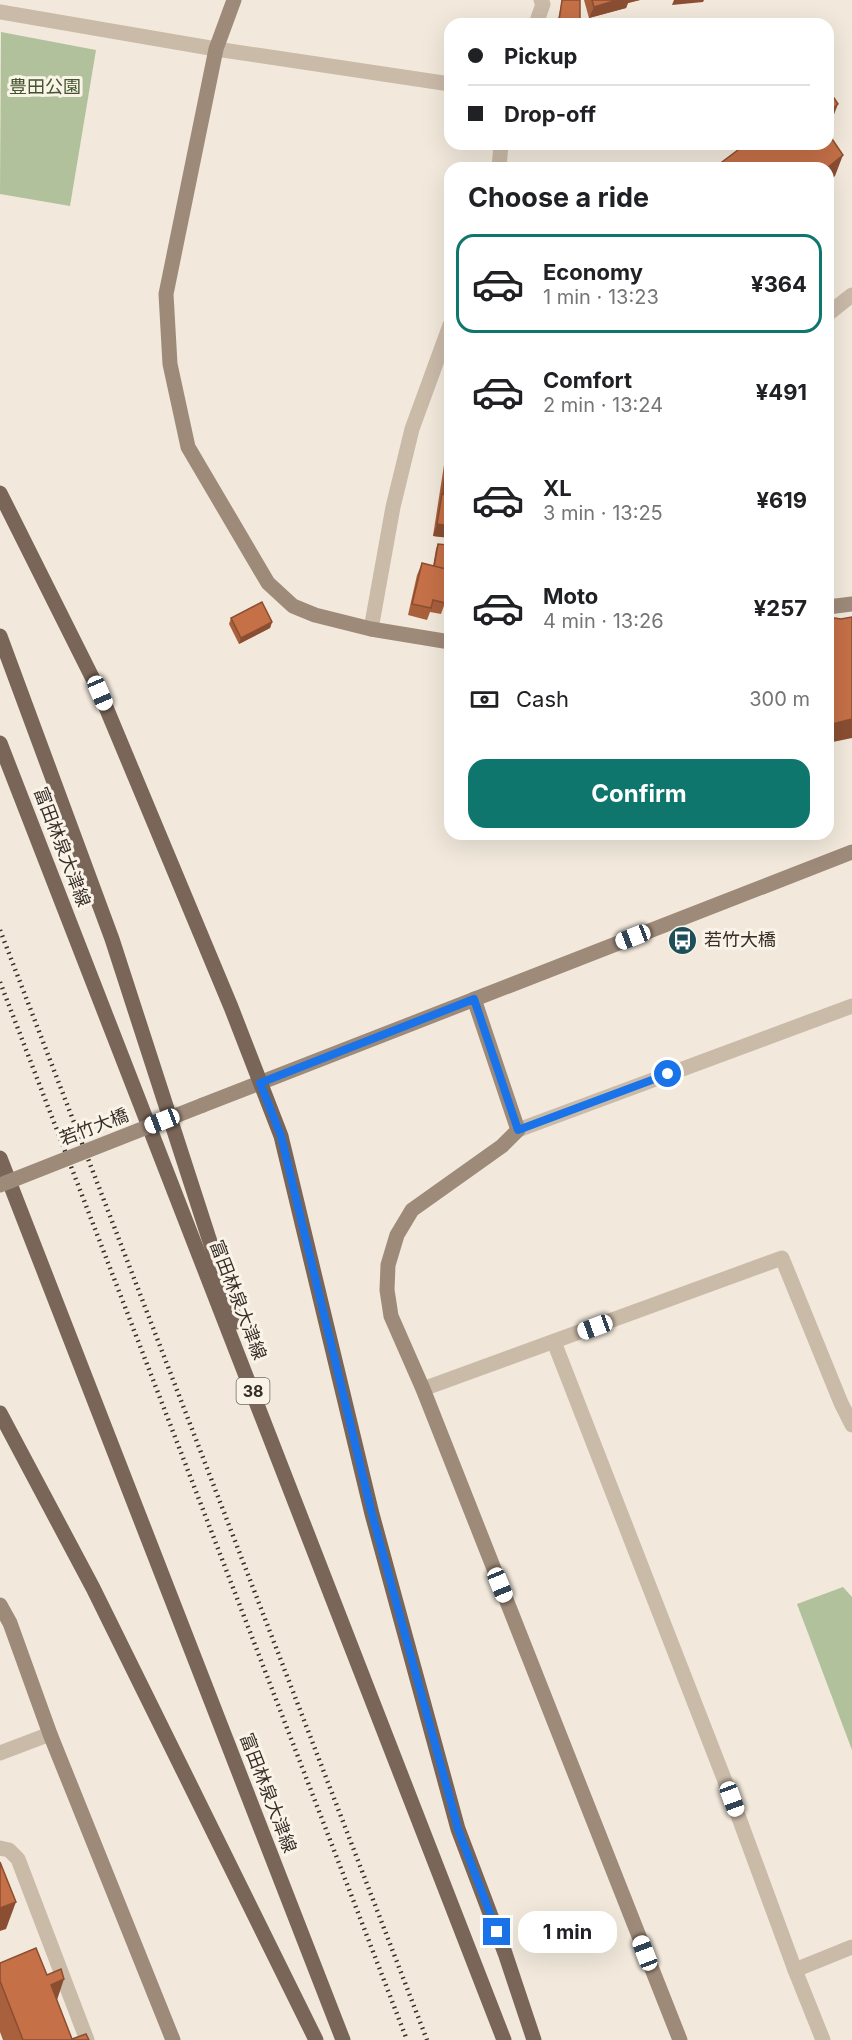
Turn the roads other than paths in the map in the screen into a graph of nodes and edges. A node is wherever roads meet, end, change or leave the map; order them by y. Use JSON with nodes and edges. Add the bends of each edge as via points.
{"nodes":[{"id":1,"x":234,"y":0,"type":"edge"},
{"id":2,"x":541,"y":0,"type":"edge"},
{"id":3,"x":0,"y":12,"type":"edge"},
{"id":4,"x":538,"y":18,"type":"edge"},
{"id":5,"x":216,"y":50,"type":"junction"},
{"id":6,"x":444,"y":83,"type":"edge"},
{"id":7,"x":852,"y":295,"type":"edge"},
{"id":8,"x":834,"y":309,"type":"edge"},
{"id":9,"x":444,"y":341,"type":"edge"},
{"id":10,"x":0,"y":493,"type":"edge"},
{"id":11,"x":852,"y":604,"type":"edge"},
{"id":12,"x":834,"y":606,"type":"edge"},
{"id":13,"x":370,"y":629,"type":"junction"},
{"id":14,"x":0,"y":636,"type":"edge"},
{"id":15,"x":444,"y":641,"type":"edge"},
{"id":16,"x":0,"y":743,"type":"edge"},
{"id":17,"x":852,"y":852,"type":"edge"},
{"id":18,"x":474,"y":999,"type":"junction"},
{"id":19,"x":852,"y":1006,"type":"edge"},
{"id":20,"x":260,"y":1083,"type":"junction"},
{"id":21,"x":518,"y":1130,"type":"junction"},
{"id":22,"x":0,"y":1158,"type":"edge"},
{"id":23,"x":0,"y":1185,"type":"edge"},
{"id":24,"x":554,"y":1342,"type":"junction"},
{"id":25,"x":423,"y":1389,"type":"junction"},
{"id":26,"x":0,"y":1413,"type":"edge"},
{"id":27,"x":852,"y":1425,"type":"edge"},
{"id":28,"x":286,"y":1477,"type":"junction"},
{"id":29,"x":0,"y":1605,"type":"edge"},
{"id":30,"x":50,"y":1734,"type":"junction"},
{"id":31,"x":0,"y":1753,"type":"edge"},
{"id":32,"x":0,"y":1848,"type":"edge"},
{"id":33,"x":852,"y":1947,"type":"edge"},
{"id":34,"x":795,"y":1970,"type":"junction"},
{"id":35,"x":87,"y":2040,"type":"edge"},
{"id":36,"x":173,"y":2040,"type":"edge"},
{"id":37,"x":316,"y":2040,"type":"edge"},
{"id":38,"x":343,"y":2040,"type":"edge"},
{"id":39,"x":504,"y":2040,"type":"edge"},
{"id":40,"x":534,"y":2040,"type":"edge"},
{"id":41,"x":680,"y":2040,"type":"edge"},
{"id":42,"x":823,"y":2040,"type":"edge"}],
"edges":[{"from":1,"to":5,"type":"street"},
{"from":2,"to":4,"type":"street"},
{"from":3,"to":5,"type":"street"},
{"from":5,"to":6,"type":"street"},
{"from":5,"to":13,"type":"street","via":[[166,294],[170,364],[188,447],[268,584],[278,594],[293,606],[315,615]]},
{"from":7,"to":8,"type":"street"},
{"from":9,"to":13,"type":"street","via":[[412,429]]},
{"from":10,"to":20,"type":"main road","via":[[100,693]]},
{"from":11,"to":12,"type":"street"},
{"from":13,"to":15,"type":"street"},
{"from":14,"to":28,"type":"main road","via":[[112,939]]},
{"from":16,"to":28,"type":"main road","name":"富田林泉大津線","number":"38"},
{"from":17,"to":18,"type":"street","name":"若竹大橋"},
{"from":18,"to":20,"type":"street","name":"若竹大橋"},
{"from":18,"to":21,"type":"street"},
{"from":19,"to":21,"type":"street"},
{"from":20,"to":23,"type":"street","name":"若竹大橋","bridge":true},
{"from":20,"to":40,"type":"main road","via":[[281,1136],[372,1514],[455,1818]]},
{"from":21,"to":25,"type":"street","via":[[502,1146],[412,1210],[397,1235],[388,1265],[391,1316]]},
{"from":22,"to":38,"type":"main road","name":"富田林泉大津線"},
{"from":24,"to":25,"type":"street"},
{"from":24,"to":27,"type":"street","via":[[782,1258]]},
{"from":24,"to":34,"type":"street"},
{"from":25,"to":41,"type":"street"},
{"from":26,"to":37,"type":"main road","via":[[93,1588]]},
{"from":28,"to":39,"type":"main road","name":"富田林泉大津線","number":"38"},
{"from":29,"to":30,"type":"street"},
{"from":30,"to":31,"type":"street"},
{"from":30,"to":36,"type":"street"},
{"from":32,"to":35,"type":"street","via":[[18,1859]]},
{"from":33,"to":34,"type":"street"},
{"from":34,"to":42,"type":"street"}]}
